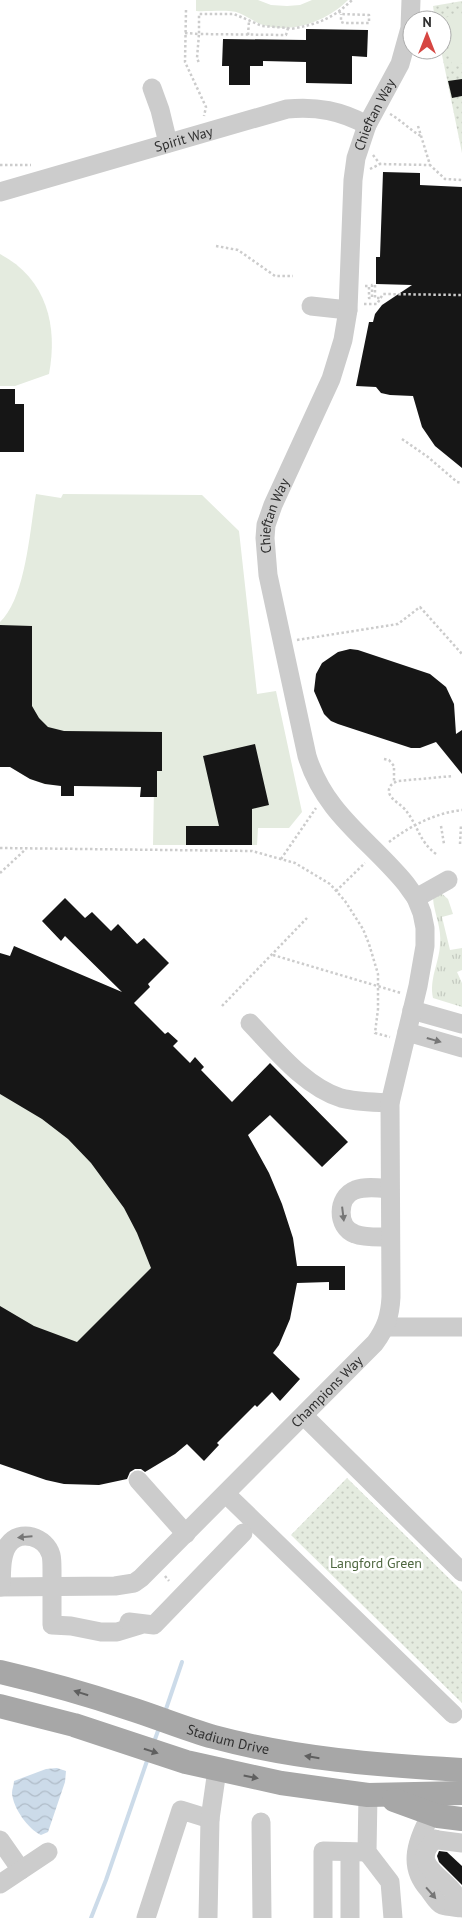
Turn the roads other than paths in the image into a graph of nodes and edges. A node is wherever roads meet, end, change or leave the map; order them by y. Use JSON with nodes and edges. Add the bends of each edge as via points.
{"nodes":[{"id":1,"x":411,"y":0,"type":"edge"},
{"id":2,"x":152,"y":88,"type":"dead end"},
{"id":3,"x":367,"y":125,"type":"junction"},
{"id":4,"x":168,"y":143,"type":"junction"},
{"id":5,"x":0,"y":192,"type":"edge"},
{"id":6,"x":312,"y":306,"type":"dead end"},
{"id":7,"x":348,"y":310,"type":"junction"},
{"id":8,"x":448,"y":880,"type":"dead end"},
{"id":9,"x":416,"y":898,"type":"junction"},
{"id":10,"x":412,"y":1010,"type":"junction"},
{"id":11,"x":250,"y":1023,"type":"dead end"},
{"id":12,"x":462,"y":1024,"type":"edge"},
{"id":13,"x":399,"y":1035,"type":"junction"},
{"id":14,"x":462,"y":1048,"type":"edge"},
{"id":15,"x":390,"y":1103,"type":"junction"},
{"id":16,"x":390,"y":1189,"type":"junction"},
{"id":17,"x":390,"y":1237,"type":"junction"},
{"id":18,"x":386,"y":1327,"type":"junction"},
{"id":19,"x":462,"y":1327,"type":"edge"},
{"id":20,"x":304,"y":1416,"type":"junction"},
{"id":21,"x":138,"y":1480,"type":"dead end"},
{"id":22,"x":226,"y":1494,"type":"junction"},
{"id":23,"x":243,"y":1533,"type":"dead end"},
{"id":24,"x":186,"y":1534,"type":"junction"},
{"id":25,"x":462,"y":1572,"type":"edge"},
{"id":26,"x":52,"y":1586,"type":"junction"},
{"id":27,"x":1,"y":1587,"type":"edge"},
{"id":28,"x":0,"y":1672,"type":"edge"},
{"id":29,"x":0,"y":1706,"type":"edge"},
{"id":30,"x":453,"y":1714,"type":"dead end"},
{"id":31,"x":462,"y":1755,"type":"edge"},
{"id":32,"x":360,"y":1763,"type":"junction"},
{"id":33,"x":217,"y":1770,"type":"junction"},
{"id":34,"x":462,"y":1770,"type":"edge"},
{"id":35,"x":462,"y":1793,"type":"edge"},
{"id":36,"x":368,"y":1795,"type":"junction"},
{"id":37,"x":431,"y":1814,"type":"junction"},
{"id":38,"x":210,"y":1819,"type":"junction"},
{"id":39,"x":462,"y":1819,"type":"edge"},
{"id":40,"x":261,"y":1822,"type":"dead end"},
{"id":41,"x":0,"y":1840,"type":"edge"},
{"id":42,"x":462,"y":1843,"type":"edge"},
{"id":43,"x":424,"y":1844,"type":"junction"},
{"id":44,"x":48,"y":1852,"type":"dead end"},
{"id":45,"x":358,"y":1852,"type":"junction"},
{"id":46,"x":21,"y":1870,"type":"junction"},
{"id":47,"x":0,"y":1884,"type":"edge"},
{"id":48,"x":458,"y":1907,"type":"edge"},
{"id":49,"x":146,"y":1918,"type":"edge"},
{"id":50,"x":208,"y":1918,"type":"edge"},
{"id":51,"x":262,"y":1918,"type":"edge"},
{"id":52,"x":323,"y":1918,"type":"edge"},
{"id":53,"x":350,"y":1918,"type":"edge"},
{"id":54,"x":393,"y":1918,"type":"edge"}],
"edges":[{"from":1,"to":3,"type":"street","name":"Chieftan Way","via":[[410,28],[402,58]]},
{"from":2,"to":4,"type":"street"},
{"from":3,"to":4,"type":"street","name":"Spirit Way","via":[[337,111],[295,108]]},
{"from":3,"to":7,"type":"street","name":"Chieftan Way","via":[[354,170]]},
{"from":4,"to":5,"type":"street","name":"Spirit Way"},
{"from":6,"to":7,"type":"street"},
{"from":7,"to":9,"type":"street","name":"Chieftan Way","via":[[331,379],[266,525],[268,575],[312,772],[328,800],[394,869]]},
{"from":8,"to":9,"type":"street"},
{"from":9,"to":10,"type":"street","name":"Chieftan Way","via":[[425,928],[425,946]]},
{"from":10,"to":12,"type":"street"},
{"from":10,"to":13,"type":"street","name":"Champions Way"},
{"from":11,"to":15,"type":"street","via":[[288,1063],[318,1088],[341,1098]]},
{"from":13,"to":14,"type":"street","one_way":true},
{"from":13,"to":15,"type":"street","name":"Champions Way"},
{"from":15,"to":16,"type":"street","name":"Champions Way"},
{"from":16,"to":17,"type":"street","name":"Champions Way"},
{"from":16,"to":17,"type":"street","one_way":true,"via":[[354,1190],[346,1196],[341,1212],[342,1220],[353,1234]]},
{"from":17,"to":18,"type":"street","name":"Champions Way","via":[[390,1308]]},
{"from":18,"to":19,"type":"street"},
{"from":18,"to":20,"type":"street","name":"Champions Way"},
{"from":20,"to":22,"type":"street","name":"Champions Way"},
{"from":20,"to":25,"type":"street"},
{"from":21,"to":24,"type":"street"},
{"from":22,"to":24,"type":"street","name":"Champions Way"},
{"from":22,"to":30,"type":"street"},
{"from":23,"to":26,"type":"street","via":[[154,1625],[103,1620],[71,1626],[52,1625]]},
{"from":24,"to":26,"type":"street","name":"Champions Way","via":[[134,1583]]},
{"from":26,"to":27,"type":"street","name":"Champions Way"},
{"from":26,"to":27,"type":"street","one_way":true,"via":[[51,1555],[46,1545],[36,1537],[23,1536],[8,1546]]},
{"from":32,"to":28,"type":"main road","name":"Stadium Drive","one_way":true,"via":[[279,1752],[196,1732],[128,1708]]},
{"from":29,"to":33,"type":"main road","one_way":true,"via":[[50,1718]]},
{"from":31,"to":32,"type":"main road"},
{"from":32,"to":34,"type":"main road","name":"Stadium Drive"},
{"from":33,"to":36,"type":"main road","one_way":true},
{"from":33,"to":38,"type":"street"},
{"from":35,"to":36,"type":"main road"},
{"from":36,"to":37,"type":"main road","via":[[397,1801]]},
{"from":36,"to":45,"type":"street"},
{"from":37,"to":39,"type":"main road"},
{"from":37,"to":43,"type":"street"},
{"from":38,"to":49,"type":"street","via":[[181,1810]]},
{"from":38,"to":50,"type":"street"},
{"from":40,"to":51,"type":"street"},
{"from":41,"to":46,"type":"street"},
{"from":42,"to":43,"type":"street"},
{"from":43,"to":48,"type":"street","one_way":true,"via":[[416,1859],[420,1881],[441,1904]]},
{"from":44,"to":46,"type":"street"},
{"from":45,"to":52,"type":"street","via":[[324,1851]]},
{"from":45,"to":53,"type":"street"},
{"from":45,"to":54,"type":"street","via":[[390,1882]]},
{"from":46,"to":47,"type":"street"}]}
